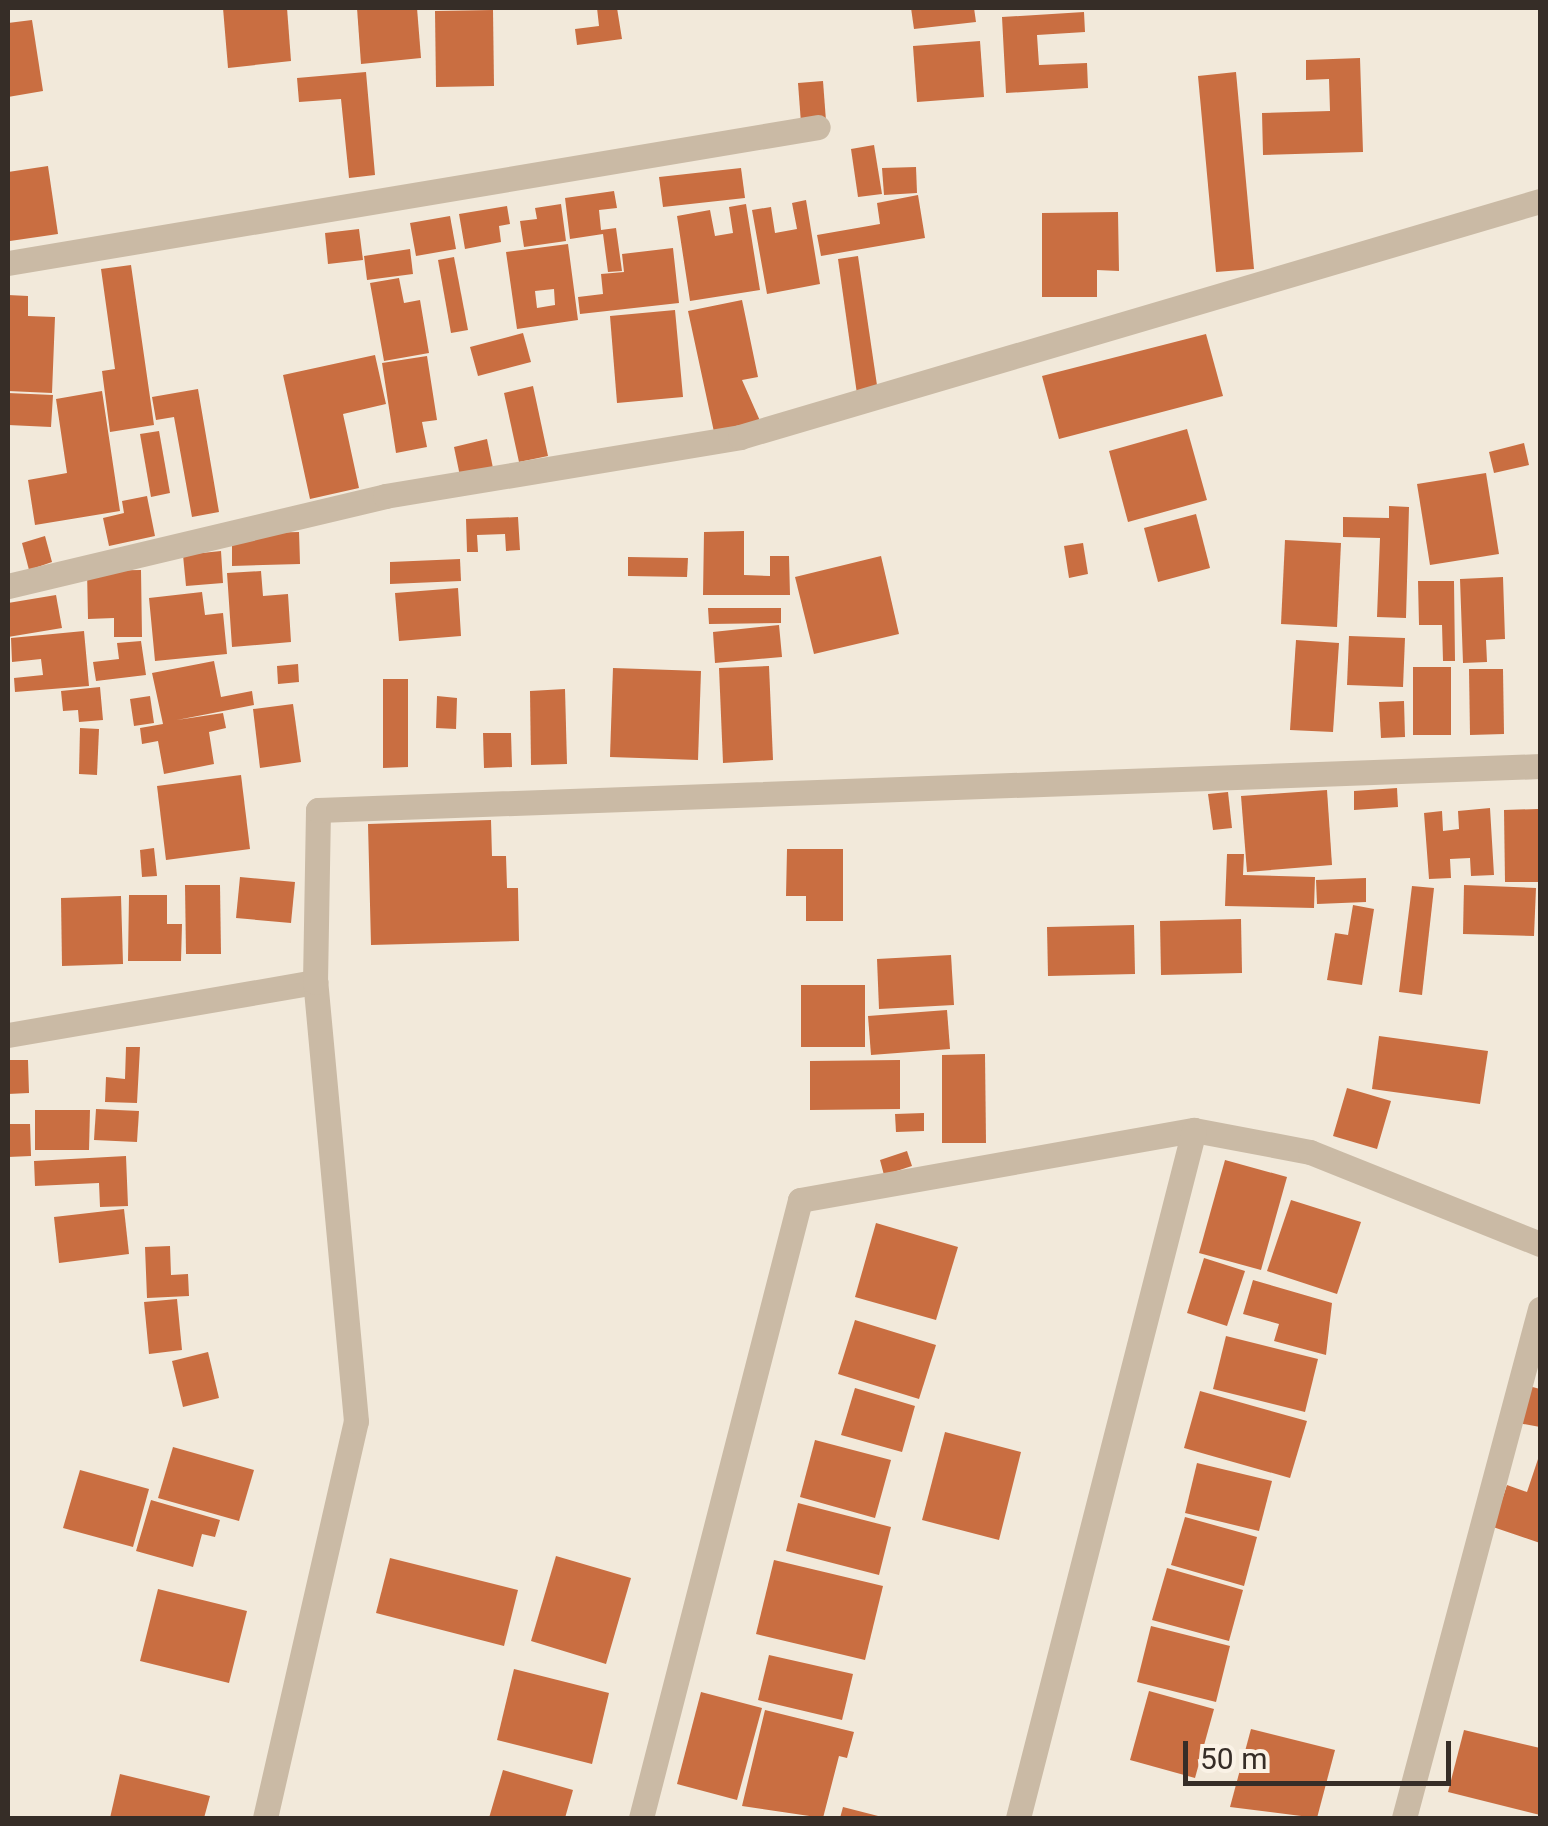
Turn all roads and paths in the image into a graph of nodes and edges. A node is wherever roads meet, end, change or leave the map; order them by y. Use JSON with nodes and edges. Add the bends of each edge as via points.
{"nodes":[{"id":1,"x":818,"y":127,"type":"dead end"},
{"id":2,"x":1540,"y":201,"type":"edge"},
{"id":3,"x":8,"y":263,"type":"edge"},
{"id":4,"x":8,"y":586,"type":"edge"},
{"id":5,"x":1540,"y":766,"type":"edge"},
{"id":6,"x":315,"y":982,"type":"junction"},
{"id":7,"x":8,"y":1036,"type":"edge"},
{"id":8,"x":1194,"y":1130,"type":"junction"},
{"id":9,"x":1540,"y":1244,"type":"edge"},
{"id":10,"x":1540,"y":1309,"type":"edge"},
{"id":11,"x":264,"y":1818,"type":"edge"},
{"id":12,"x":641,"y":1818,"type":"edge"},
{"id":13,"x":1018,"y":1818,"type":"edge"},
{"id":14,"x":1404,"y":1818,"type":"edge"}],
"edges":[{"from":1,"to":3,"type":"street"},
{"from":2,"to":4,"type":"street","via":[[740,437],[385,496]]},
{"from":5,"to":6,"type":"street","via":[[318,810]]},
{"from":6,"to":7,"type":"street"},
{"from":6,"to":11,"type":"street","via":[[356,1421]]},
{"from":8,"to":9,"type":"street","via":[[1310,1152]]},
{"from":8,"to":12,"type":"street","via":[[800,1200]]},
{"from":8,"to":13,"type":"street"},
{"from":10,"to":14,"type":"street"}]}
